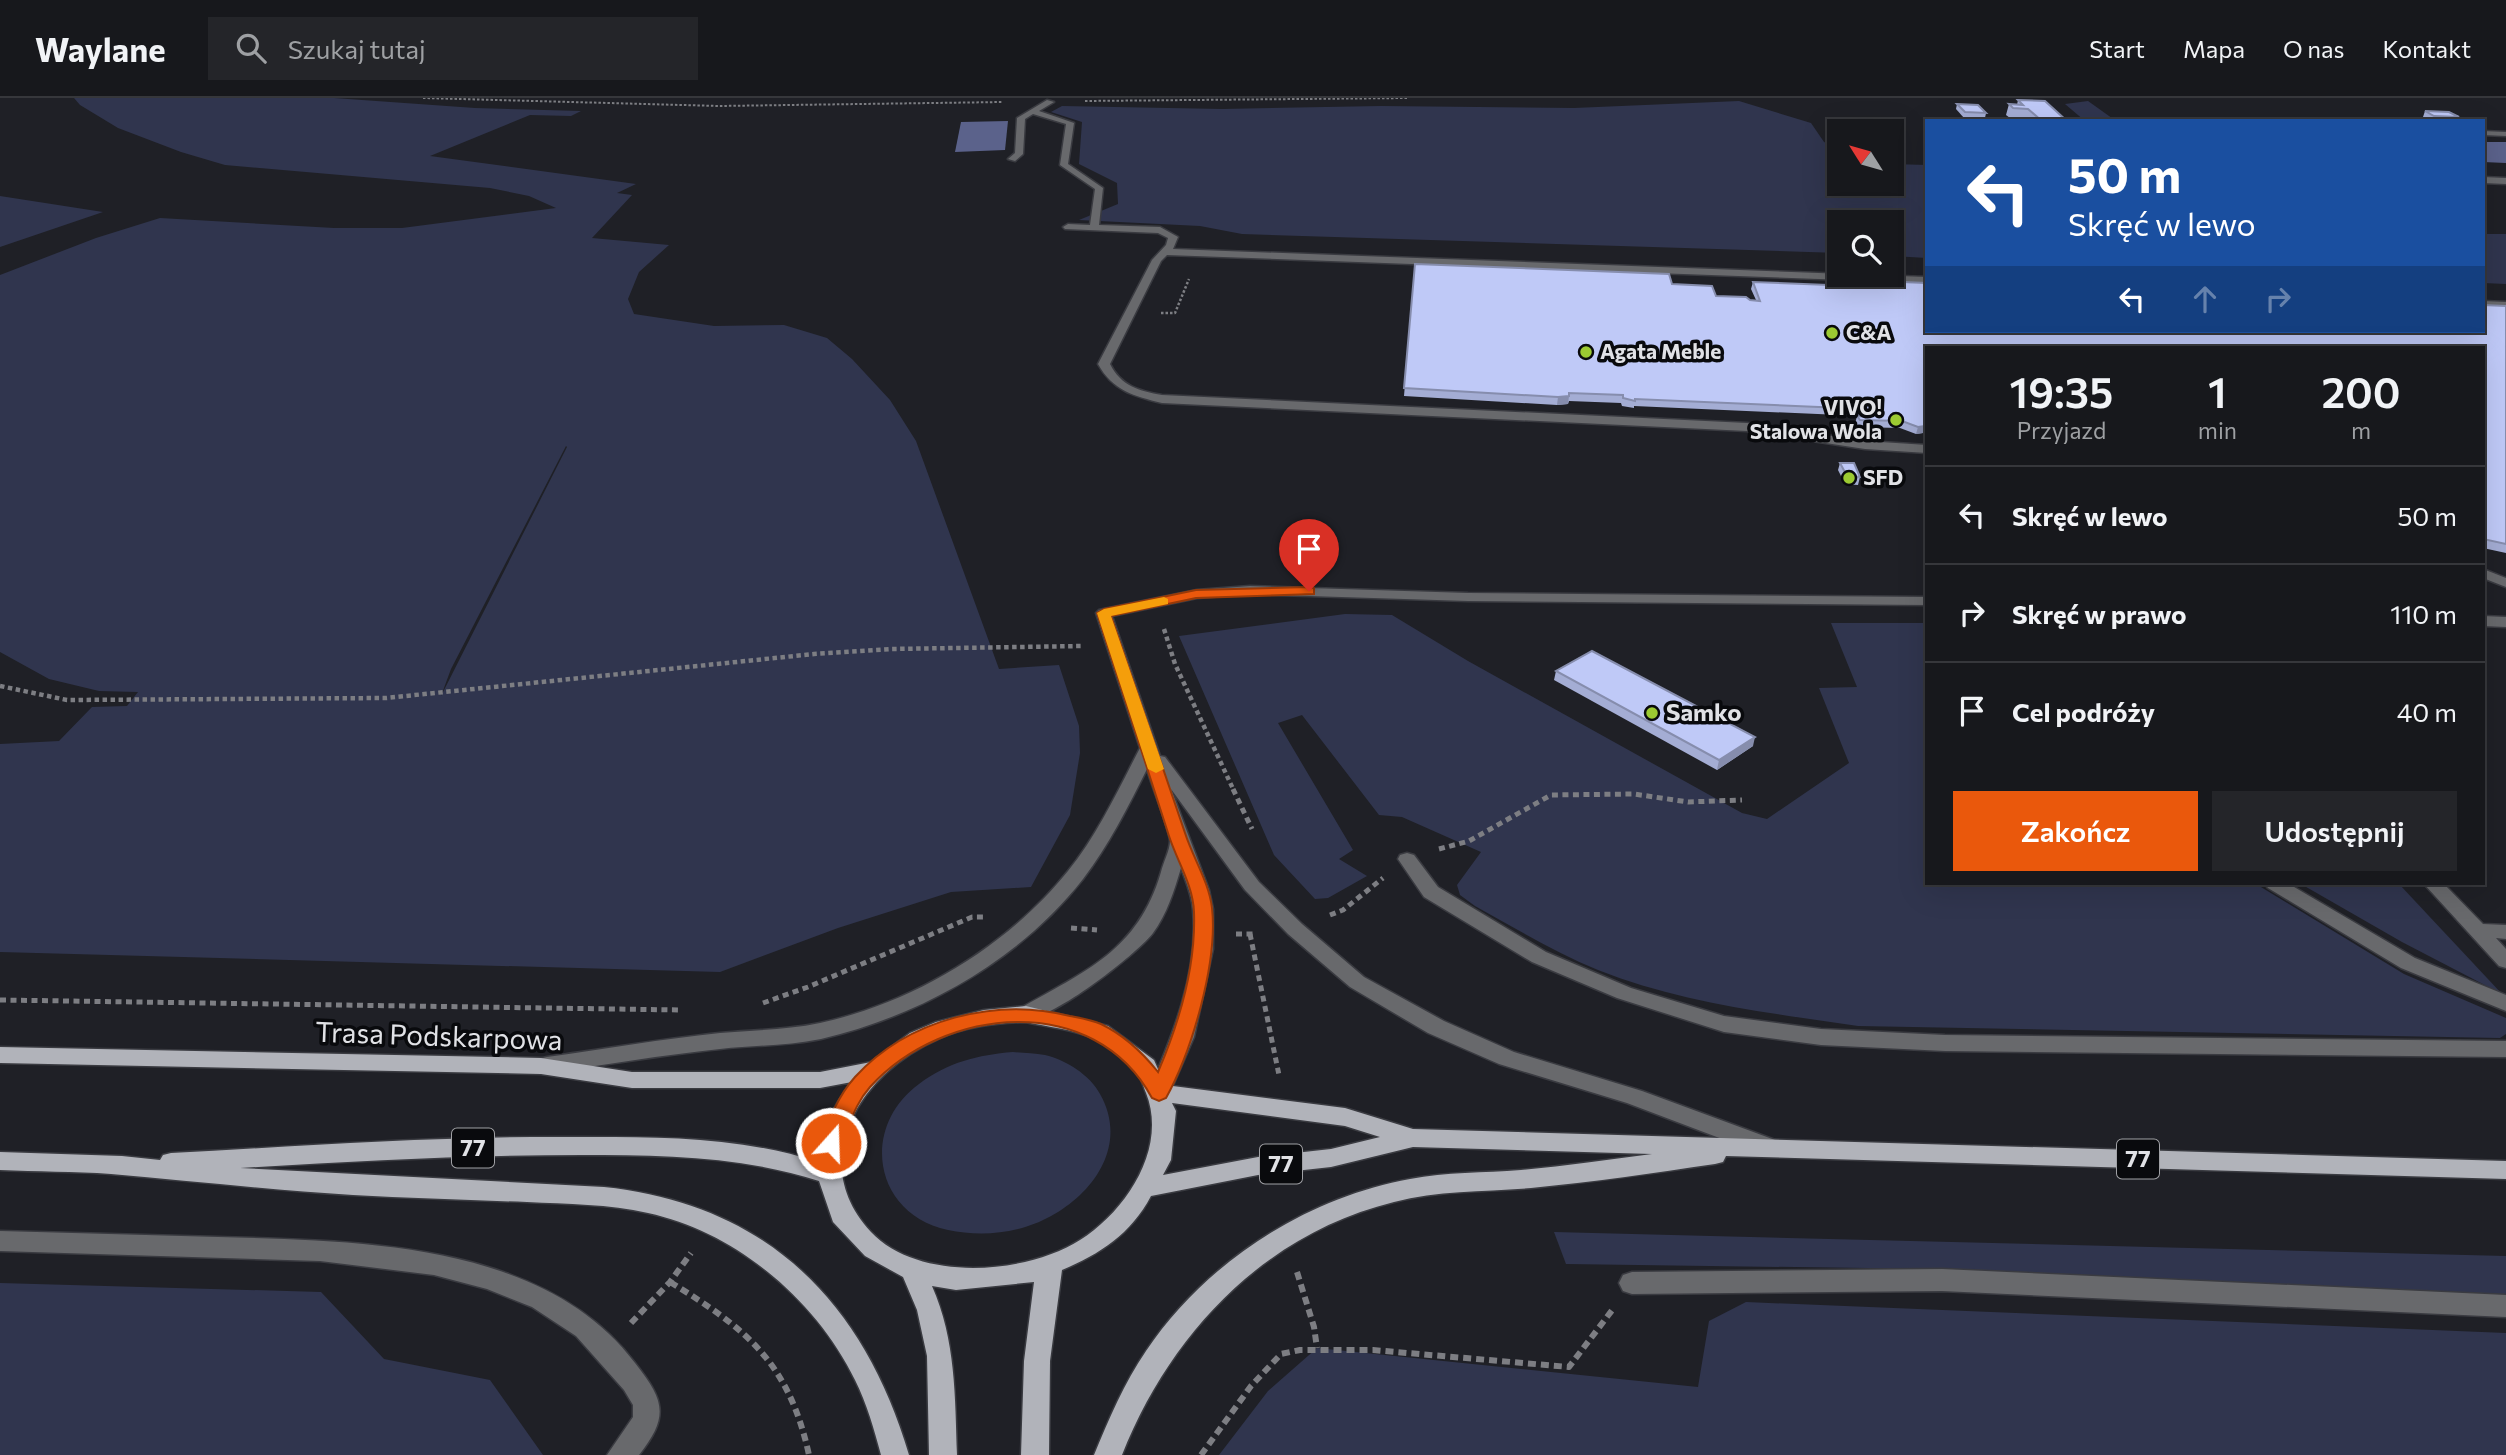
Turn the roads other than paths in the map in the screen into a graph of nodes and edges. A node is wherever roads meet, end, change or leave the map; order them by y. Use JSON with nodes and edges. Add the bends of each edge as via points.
{"nodes":[{"id":1,"x":1050,"y":102,"type":"road end"},
{"id":2,"x":1034,"y":111,"type":"junction"},
{"id":3,"x":2485,"y":133,"type":"edge"},
{"id":4,"x":2506,"y":134,"type":"edge"},
{"id":5,"x":1012,"y":159,"type":"dead end"},
{"id":6,"x":2485,"y":180,"type":"edge"},
{"id":7,"x":2506,"y":181,"type":"edge"},
{"id":8,"x":1068,"y":227,"type":"dead end"},
{"id":9,"x":1094,"y":227,"type":"junction"},
{"id":10,"x":1165,"y":252,"type":"junction"},
{"id":11,"x":1925,"y":280,"type":"edge"},
{"id":12,"x":2485,"y":304,"type":"edge"},
{"id":13,"x":2506,"y":305,"type":"edge"},
{"id":14,"x":1925,"y":449,"type":"edge"},
{"id":15,"x":2485,"y":574,"type":"edge"},
{"id":16,"x":2506,"y":583,"type":"edge"},
{"id":17,"x":1925,"y":601,"type":"edge"},
{"id":18,"x":2485,"y":621,"type":"edge"},
{"id":19,"x":2506,"y":622,"type":"edge"},
{"id":20,"x":1149,"y":747,"type":"junction"},
{"id":21,"x":1179,"y":841,"type":"junction"},
{"id":22,"x":1407,"y":859,"type":"road end"},
{"id":23,"x":2277,"y":885,"type":"edge"},
{"id":24,"x":2434,"y":885,"type":"edge"},
{"id":25,"x":2477,"y":931,"type":"junction"},
{"id":26,"x":2506,"y":932,"type":"edge"},
{"id":27,"x":2506,"y":961,"type":"edge"},
{"id":28,"x":2506,"y":1003,"type":"edge"},
{"id":29,"x":1026,"y":1014,"type":"junction"},
{"id":30,"x":2506,"y":1049,"type":"edge"},
{"id":31,"x":0,"y":1055,"type":"edge"},
{"id":32,"x":541,"y":1066,"type":"junction"},
{"id":33,"x":874,"y":1070,"type":"junction"},
{"id":34,"x":1159,"y":1093,"type":"junction"},
{"id":35,"x":1413,"y":1138,"type":"junction"},
{"id":36,"x":1770,"y":1148,"type":"junction"},
{"id":37,"x":0,"y":1161,"type":"edge"},
{"id":38,"x":113,"y":1166,"type":"junction"},
{"id":39,"x":2506,"y":1170,"type":"edge"},
{"id":40,"x":829,"y":1175,"type":"junction"},
{"id":41,"x":1149,"y":1187,"type":"junction"},
{"id":42,"x":0,"y":1241,"type":"edge"},
{"id":43,"x":1050,"y":1266,"type":"junction"},
{"id":44,"x":912,"y":1269,"type":"junction"},
{"id":45,"x":1632,"y":1283,"type":"road end"},
{"id":46,"x":2506,"y":1306,"type":"edge"},
{"id":47,"x":621,"y":1455,"type":"edge"},
{"id":48,"x":895,"y":1455,"type":"edge"},
{"id":49,"x":943,"y":1455,"type":"edge"},
{"id":50,"x":1035,"y":1455,"type":"edge"},
{"id":51,"x":1108,"y":1455,"type":"edge"}],
"edges":[{"from":1,"to":2,"type":"street"},
{"from":2,"to":5,"type":"street","via":[[1021,118],[1019,154]]},
{"from":2,"to":9,"type":"street","via":[[1070,123],[1064,165],[1099,188]]},
{"from":3,"to":4,"type":"street"},
{"from":6,"to":7,"type":"street"},
{"from":8,"to":9,"type":"street"},
{"from":9,"to":10,"type":"street","via":[[1165,231],[1173,240]]},
{"from":10,"to":11,"type":"street"},
{"from":10,"to":14,"type":"street","via":[[1104,364],[1111,380],[1140,395],[1223,404],[1747,426],[1866,445]]},
{"from":12,"to":13,"type":"street"},
{"from":15,"to":16,"type":"street"},
{"from":17,"to":20,"type":"street","via":[[1250,590],[1196,594],[1104,613]]},
{"from":18,"to":19,"type":"street"},
{"from":20,"to":21,"type":"street"},
{"from":20,"to":32,"type":"street","via":[[1100,839],[1074,877],[1029,926],[937,985],[873,1014],[819,1031]]},
{"from":20,"to":36,"type":"street","via":[[1252,886],[1357,982],[1436,1027],[1507,1058],[1634,1097]]},
{"from":21,"to":29,"type":"street","via":[[1157,909],[1129,946],[1095,973]]},
{"from":21,"to":34,"type":"street","via":[[1199,890],[1205,934],[1183,1037]]},
{"from":22,"to":30,"type":"street","via":[[1431,892],[1539,957],[1624,993],[1724,1024],[1821,1037],[1945,1043]]},
{"from":23,"to":28,"type":"street","via":[[2408,963]]},
{"from":24,"to":25,"type":"street"},
{"from":25,"to":26,"type":"street"},
{"from":25,"to":27,"type":"street"},
{"from":29,"to":33,"type":"main road","via":[[971,1020],[935,1031]]},
{"from":29,"to":34,"type":"main road","via":[[1061,1018],[1108,1036],[1144,1066]]},
{"from":31,"to":32,"type":"main road","name":"Trasa Podskarpowa"},
{"from":32,"to":33,"type":"main road","name":"Trasa Podskarpowa","via":[[632,1080],[820,1080]]},
{"from":33,"to":40,"type":"main road","via":[[842,1111],[831,1143]]},
{"from":34,"to":35,"type":"main road","number":"77","via":[[1345,1117]]},
{"from":34,"to":41,"type":"main road","via":[[1165,1139]]},
{"from":35,"to":36,"type":"main road","number":"77"},
{"from":35,"to":41,"type":"main road","number":"77","via":[[1331,1158],[1258,1166]]},
{"from":36,"to":39,"type":"main road","number":"77"},
{"from":36,"to":51,"type":"main road","via":[[1533,1178],[1428,1185],[1332,1214],[1240,1268],[1187,1318],[1141,1384]]},
{"from":37,"to":38,"type":"main road","number":"77"},
{"from":38,"to":40,"type":"main road","number":"77","via":[[531,1145],[657,1146],[738,1152],[794,1162]]},
{"from":38,"to":48,"type":"main road","via":[[285,1182],[587,1195],[642,1201],[700,1219],[763,1252],[824,1309],[867,1377],[882,1408]]},
{"from":40,"to":44,"type":"main road","via":[[835,1200],[849,1226],[870,1246]]},
{"from":41,"to":43,"type":"main road","via":[[1129,1215],[1102,1239]]},
{"from":42,"to":47,"type":"street","via":[[393,1256],[476,1274],[537,1297],[608,1346],[648,1401],[647,1424]]},
{"from":43,"to":44,"type":"main road","via":[[978,1279]]},
{"from":43,"to":50,"type":"main road","via":[[1038,1322]]},
{"from":44,"to":49,"type":"main road","via":[[930,1310],[940,1356]]},
{"from":45,"to":46,"type":"street","via":[[1942,1280]]}]}
